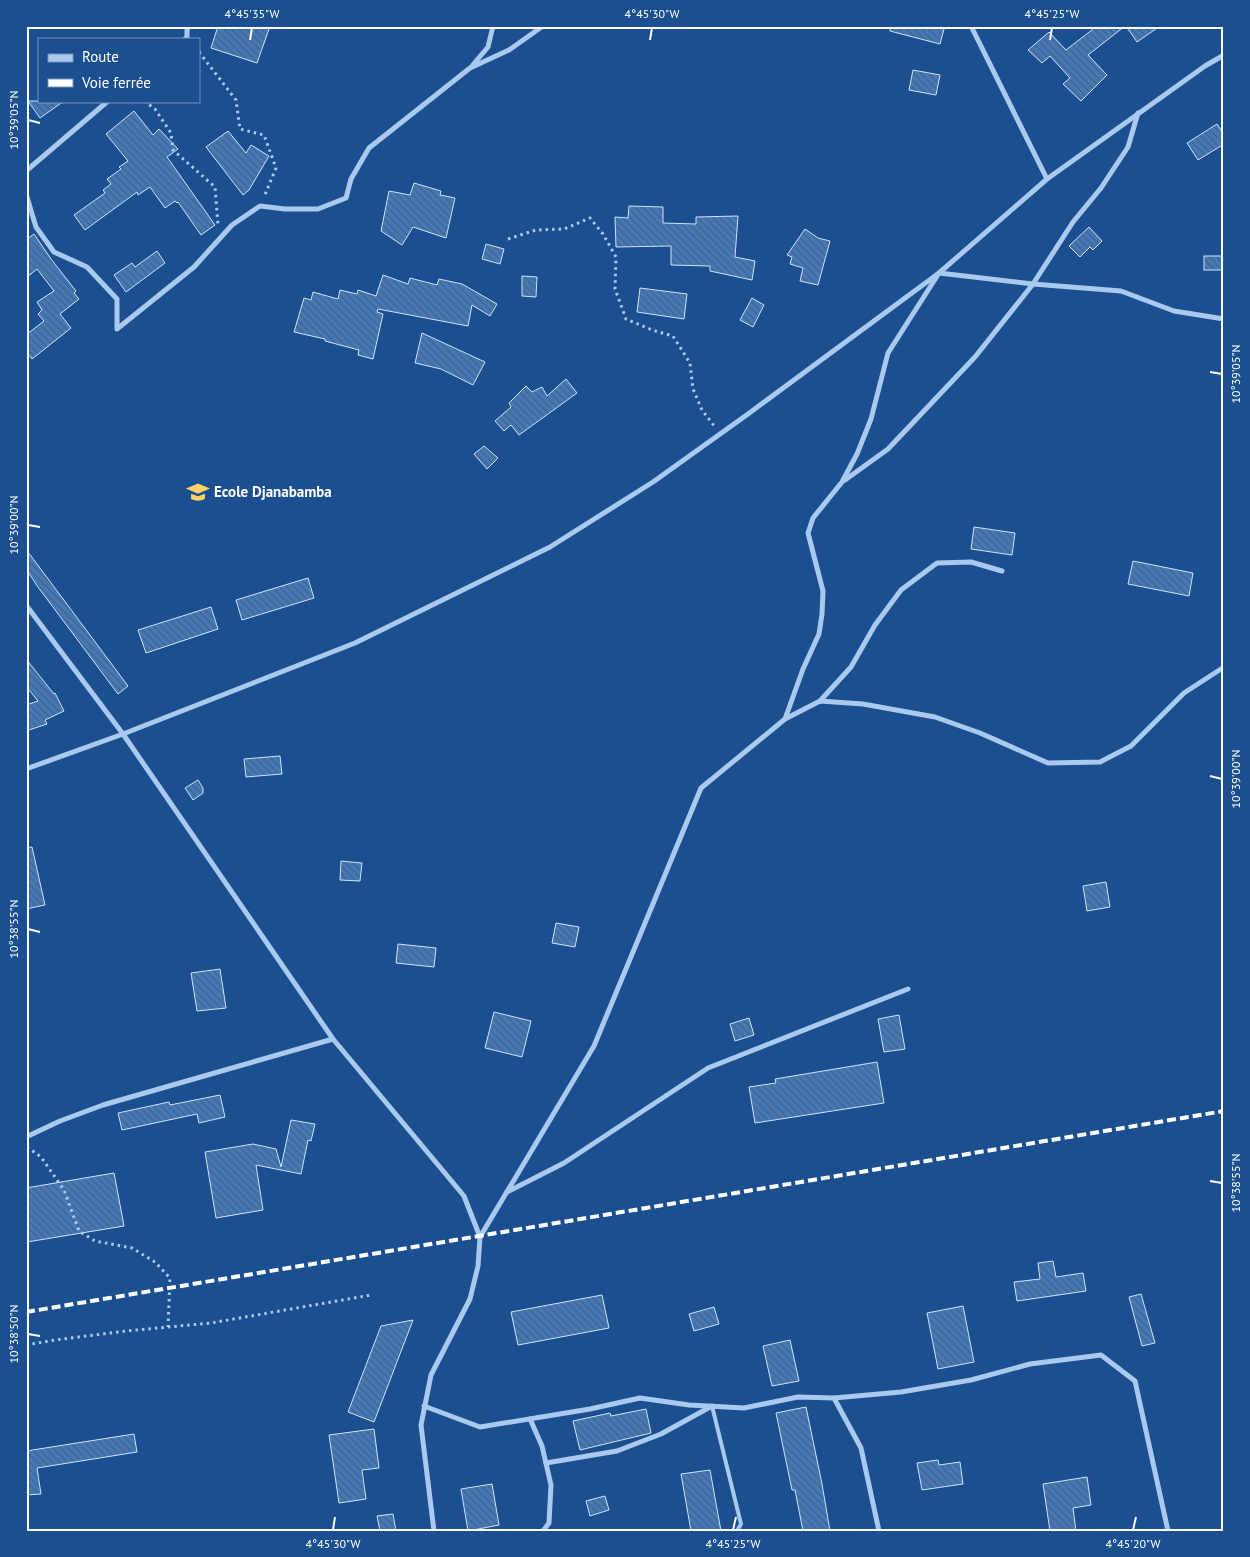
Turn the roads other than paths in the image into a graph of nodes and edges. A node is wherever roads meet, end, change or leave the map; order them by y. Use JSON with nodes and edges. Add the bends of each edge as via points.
{"nodes":[{"id":1,"x":493,"y":26,"type":"edge"},
{"id":2,"x":543,"y":26,"type":"edge"},
{"id":3,"x":971,"y":26,"type":"edge"},
{"id":4,"x":1224,"y":55,"type":"edge"},
{"id":5,"x":470,"y":68,"type":"junction"},
{"id":6,"x":107,"y":102,"type":"edge"},
{"id":7,"x":1138,"y":113,"type":"junction"},
{"id":8,"x":26,"y":172,"type":"edge"},
{"id":9,"x":1047,"y":179,"type":"junction"},
{"id":10,"x":26,"y":194,"type":"edge"},
{"id":11,"x":939,"y":273,"type":"junction"},
{"id":12,"x":1033,"y":284,"type":"junction"},
{"id":13,"x":1224,"y":319,"type":"edge"},
{"id":14,"x":842,"y":482,"type":"junction"},
{"id":15,"x":1002,"y":570,"type":"dead end"},
{"id":16,"x":26,"y":605,"type":"edge"},
{"id":17,"x":1224,"y":667,"type":"edge"},
{"id":18,"x":820,"y":701,"type":"junction"},
{"id":19,"x":784,"y":719,"type":"junction"},
{"id":20,"x":123,"y":734,"type":"junction"},
{"id":21,"x":26,"y":769,"type":"edge"},
{"id":22,"x":908,"y":989,"type":"dead end"},
{"id":23,"x":333,"y":1039,"type":"junction"},
{"id":24,"x":26,"y":1137,"type":"edge"},
{"id":25,"x":507,"y":1192,"type":"junction"},
{"id":26,"x":480,"y":1237,"type":"junction"},
{"id":27,"x":834,"y":1398,"type":"junction"},
{"id":28,"x":424,"y":1406,"type":"junction"},
{"id":29,"x":712,"y":1406,"type":"junction"},
{"id":30,"x":530,"y":1419,"type":"junction"},
{"id":31,"x":546,"y":1463,"type":"junction"},
{"id":32,"x":434,"y":1531,"type":"edge"},
{"id":33,"x":543,"y":1531,"type":"edge"},
{"id":34,"x":737,"y":1531,"type":"edge"},
{"id":35,"x":879,"y":1531,"type":"edge"},
{"id":36,"x":1168,"y":1531,"type":"edge"}],
"edges":[{"from":1,"to":5,"type":"street","via":[[488,48]]},
{"from":2,"to":5,"type":"street","via":[[510,50]]},
{"from":3,"to":9,"type":"street"},
{"from":4,"to":7,"type":"street"},
{"from":5,"to":10,"type":"street","via":[[369,148],[351,179],[346,198],[318,209],[260,206],[232,225],[194,267],[117,329],[117,300],[87,267],[54,252],[36,227]]},
{"from":6,"to":8,"type":"street"},
{"from":7,"to":9,"type":"street"},
{"from":7,"to":12,"type":"street","via":[[1128,147]]},
{"from":9,"to":11,"type":"street"},
{"from":11,"to":12,"type":"street"},
{"from":11,"to":14,"type":"street","via":[[888,353],[871,420]]},
{"from":11,"to":20,"type":"street","via":[[654,482],[541,551],[355,643]]},
{"from":12,"to":13,"type":"street","via":[[1121,291],[1174,311]]},
{"from":12,"to":14,"type":"street","via":[[974,357],[888,448]]},
{"from":14,"to":19,"type":"street","via":[[813,518],[808,533],[823,591],[822,614],[819,634]]},
{"from":15,"to":18,"type":"street","via":[[971,562],[936,563],[901,590],[875,625],[851,667]]},
{"from":16,"to":20,"type":"street"},
{"from":17,"to":18,"type":"street","via":[[1184,693],[1131,746],[1100,762],[1048,763],[935,717],[863,704]]},
{"from":18,"to":19,"type":"street"},
{"from":19,"to":25,"type":"street","via":[[701,788],[594,1046]]},
{"from":20,"to":21,"type":"street"},
{"from":20,"to":23,"type":"street"},
{"from":22,"to":25,"type":"street","via":[[708,1068],[564,1163]]},
{"from":23,"to":24,"type":"street","via":[[103,1105]]},
{"from":23,"to":26,"type":"street","via":[[464,1196]]},
{"from":25,"to":26,"type":"street"},
{"from":26,"to":28,"type":"street","via":[[478,1266],[470,1299],[431,1375]]},
{"from":27,"to":29,"type":"street","via":[[798,1397],[744,1408]]},
{"from":27,"to":35,"type":"street","via":[[861,1448]]},
{"from":27,"to":36,"type":"street","via":[[901,1392],[971,1380],[1030,1364],[1101,1355],[1135,1381]]},
{"from":28,"to":30,"type":"street","via":[[480,1428]]},
{"from":28,"to":32,"type":"street","via":[[421,1425]]},
{"from":29,"to":30,"type":"street","via":[[640,1398]]},
{"from":29,"to":31,"type":"street","via":[[661,1434],[617,1451]]},
{"from":29,"to":34,"type":"lane","via":[[741,1524]]},
{"from":30,"to":31,"type":"street"},
{"from":31,"to":33,"type":"street","via":[[551,1485],[549,1523]]}]}
